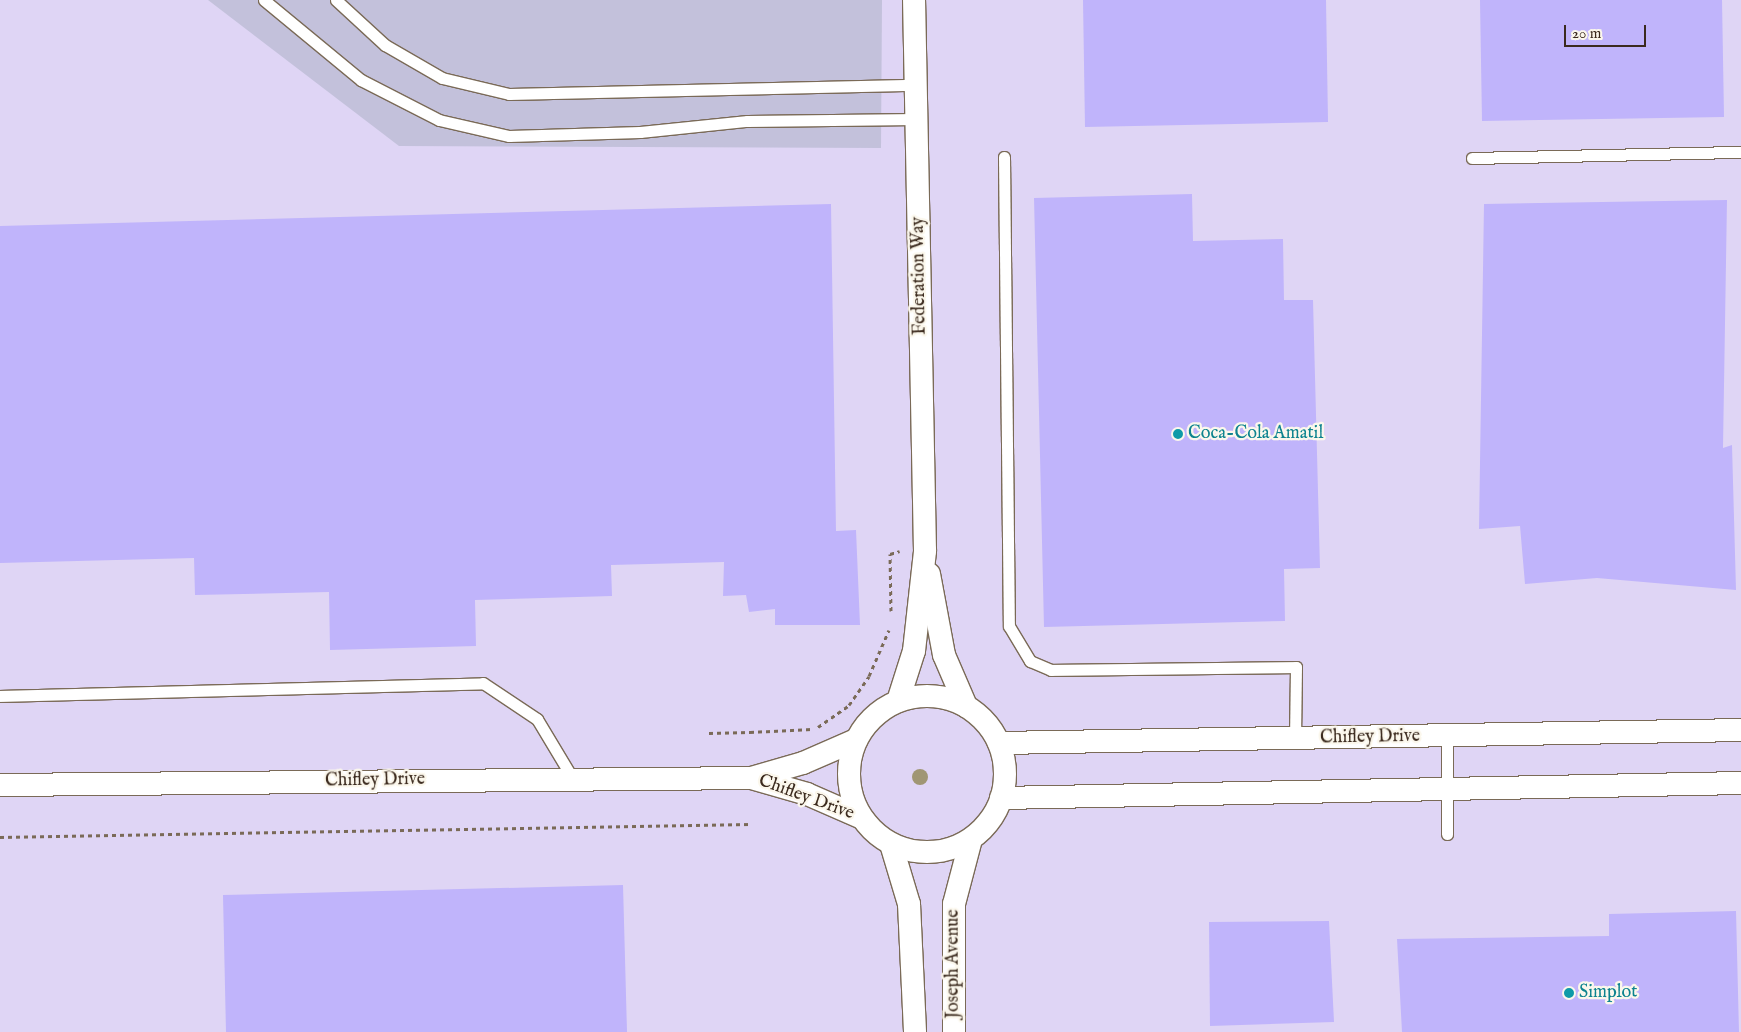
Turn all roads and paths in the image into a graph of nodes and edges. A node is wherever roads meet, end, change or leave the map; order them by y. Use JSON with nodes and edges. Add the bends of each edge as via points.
{"nodes":[{"id":1,"x":264,"y":0,"type":"edge"},
{"id":2,"x":336,"y":0,"type":"edge"},
{"id":3,"x":914,"y":0,"type":"edge"},
{"id":4,"x":916,"y":85,"type":"junction"},
{"id":5,"x":917,"y":119,"type":"junction"},
{"id":6,"x":1741,"y":152,"type":"edge"},
{"id":7,"x":1004,"y":157,"type":"dead end"},
{"id":8,"x":1472,"y":158,"type":"dead end"},
{"id":9,"x":900,"y":551,"type":"dead end"},
{"id":10,"x":925,"y":551,"type":"junction"},
{"id":11,"x":891,"y":616,"type":"dead end"},
{"id":12,"x":891,"y":626,"type":"dead end"},
{"id":13,"x":0,"y":696,"type":"edge"},
{"id":14,"x":898,"y":701,"type":"junction"},
{"id":15,"x":966,"y":706,"type":"junction"},
{"id":16,"x":1741,"y":730,"type":"edge"},
{"id":17,"x":709,"y":732,"type":"dead end"},
{"id":18,"x":1447,"y":736,"type":"junction"},
{"id":19,"x":1295,"y":739,"type":"junction"},
{"id":20,"x":856,"y":740,"type":"junction"},
{"id":21,"x":998,"y":743,"type":"junction"},
{"id":22,"x":751,"y":778,"type":"junction"},
{"id":23,"x":573,"y":779,"type":"junction"},
{"id":24,"x":1741,"y":783,"type":"edge"},
{"id":25,"x":0,"y":785,"type":"edge"},
{"id":26,"x":1446,"y":789,"type":"junction"},
{"id":27,"x":1001,"y":798,"type":"junction"},
{"id":28,"x":862,"y":818,"type":"junction"},
{"id":29,"x":751,"y":824,"type":"dead end"},
{"id":30,"x":1447,"y":834,"type":"dead end"},
{"id":31,"x":0,"y":837,"type":"edge"},
{"id":32,"x":971,"y":839,"type":"junction"},
{"id":33,"x":891,"y":844,"type":"junction"},
{"id":34,"x":915,"y":1032,"type":"edge"},
{"id":35,"x":954,"y":1032,"type":"edge"}],
"edges":[{"from":1,"to":5,"type":"lane","via":[[361,80],[439,120],[509,136],[640,132],[747,121]]},
{"from":2,"to":4,"type":"lane","via":[[385,45],[442,78],[509,94]]},
{"from":3,"to":4,"type":"street","name":"Federation Way"},
{"from":4,"to":5,"type":"street","name":"Federation Way"},
{"from":5,"to":10,"type":"street","name":"Federation Way"},
{"from":6,"to":8,"type":"lane"},
{"from":7,"to":19,"type":"lane","via":[[1009,626],[1030,661],[1051,670],[1296,666]]},
{"from":9,"to":11,"type":"path","via":[[890,554]]},
{"from":10,"to":14,"type":"street","name":"Federation Way","via":[[914,651]]},
{"from":10,"to":15,"type":"street","name":"Federation Way","via":[[944,655]]},
{"from":12,"to":17,"type":"path","via":[[877,660],[849,705],[811,730]]},
{"from":13,"to":23,"type":"lane","via":[[483,683],[537,719]]},
{"from":14,"to":15,"type":"street","via":[[921,696]]},
{"from":14,"to":20,"type":"street","via":[[881,710]]},
{"from":15,"to":21,"type":"street","via":[[985,722]]},
{"from":16,"to":18,"type":"street","name":"Chifley Drive"},
{"from":18,"to":19,"type":"street","name":"Chifley Drive"},
{"from":18,"to":26,"type":"lane"},
{"from":19,"to":21,"type":"street","name":"Chifley Drive"},
{"from":20,"to":22,"type":"street","name":"Chifley Drive","via":[[803,763]]},
{"from":20,"to":28,"type":"street","via":[[849,766],[850,784]]},
{"from":21,"to":27,"type":"street","via":[[1004,770]]},
{"from":22,"to":23,"type":"street","name":"Chifley Drive"},
{"from":22,"to":28,"type":"street","name":"Chifley Drive","via":[[807,794]]},
{"from":23,"to":25,"type":"street","name":"Chifley Drive"},
{"from":24,"to":26,"type":"street"},
{"from":26,"to":27,"type":"street"},
{"from":26,"to":30,"type":"lane"},
{"from":27,"to":32,"type":"street","via":[[989,821]]},
{"from":28,"to":33,"type":"street"},
{"from":29,"to":31,"type":"path"},
{"from":32,"to":33,"type":"street","via":[[931,852]]},
{"from":32,"to":35,"type":"street","name":"Joseph Avenue","via":[[954,904]]},
{"from":33,"to":34,"type":"street","via":[[909,904]]}]}
